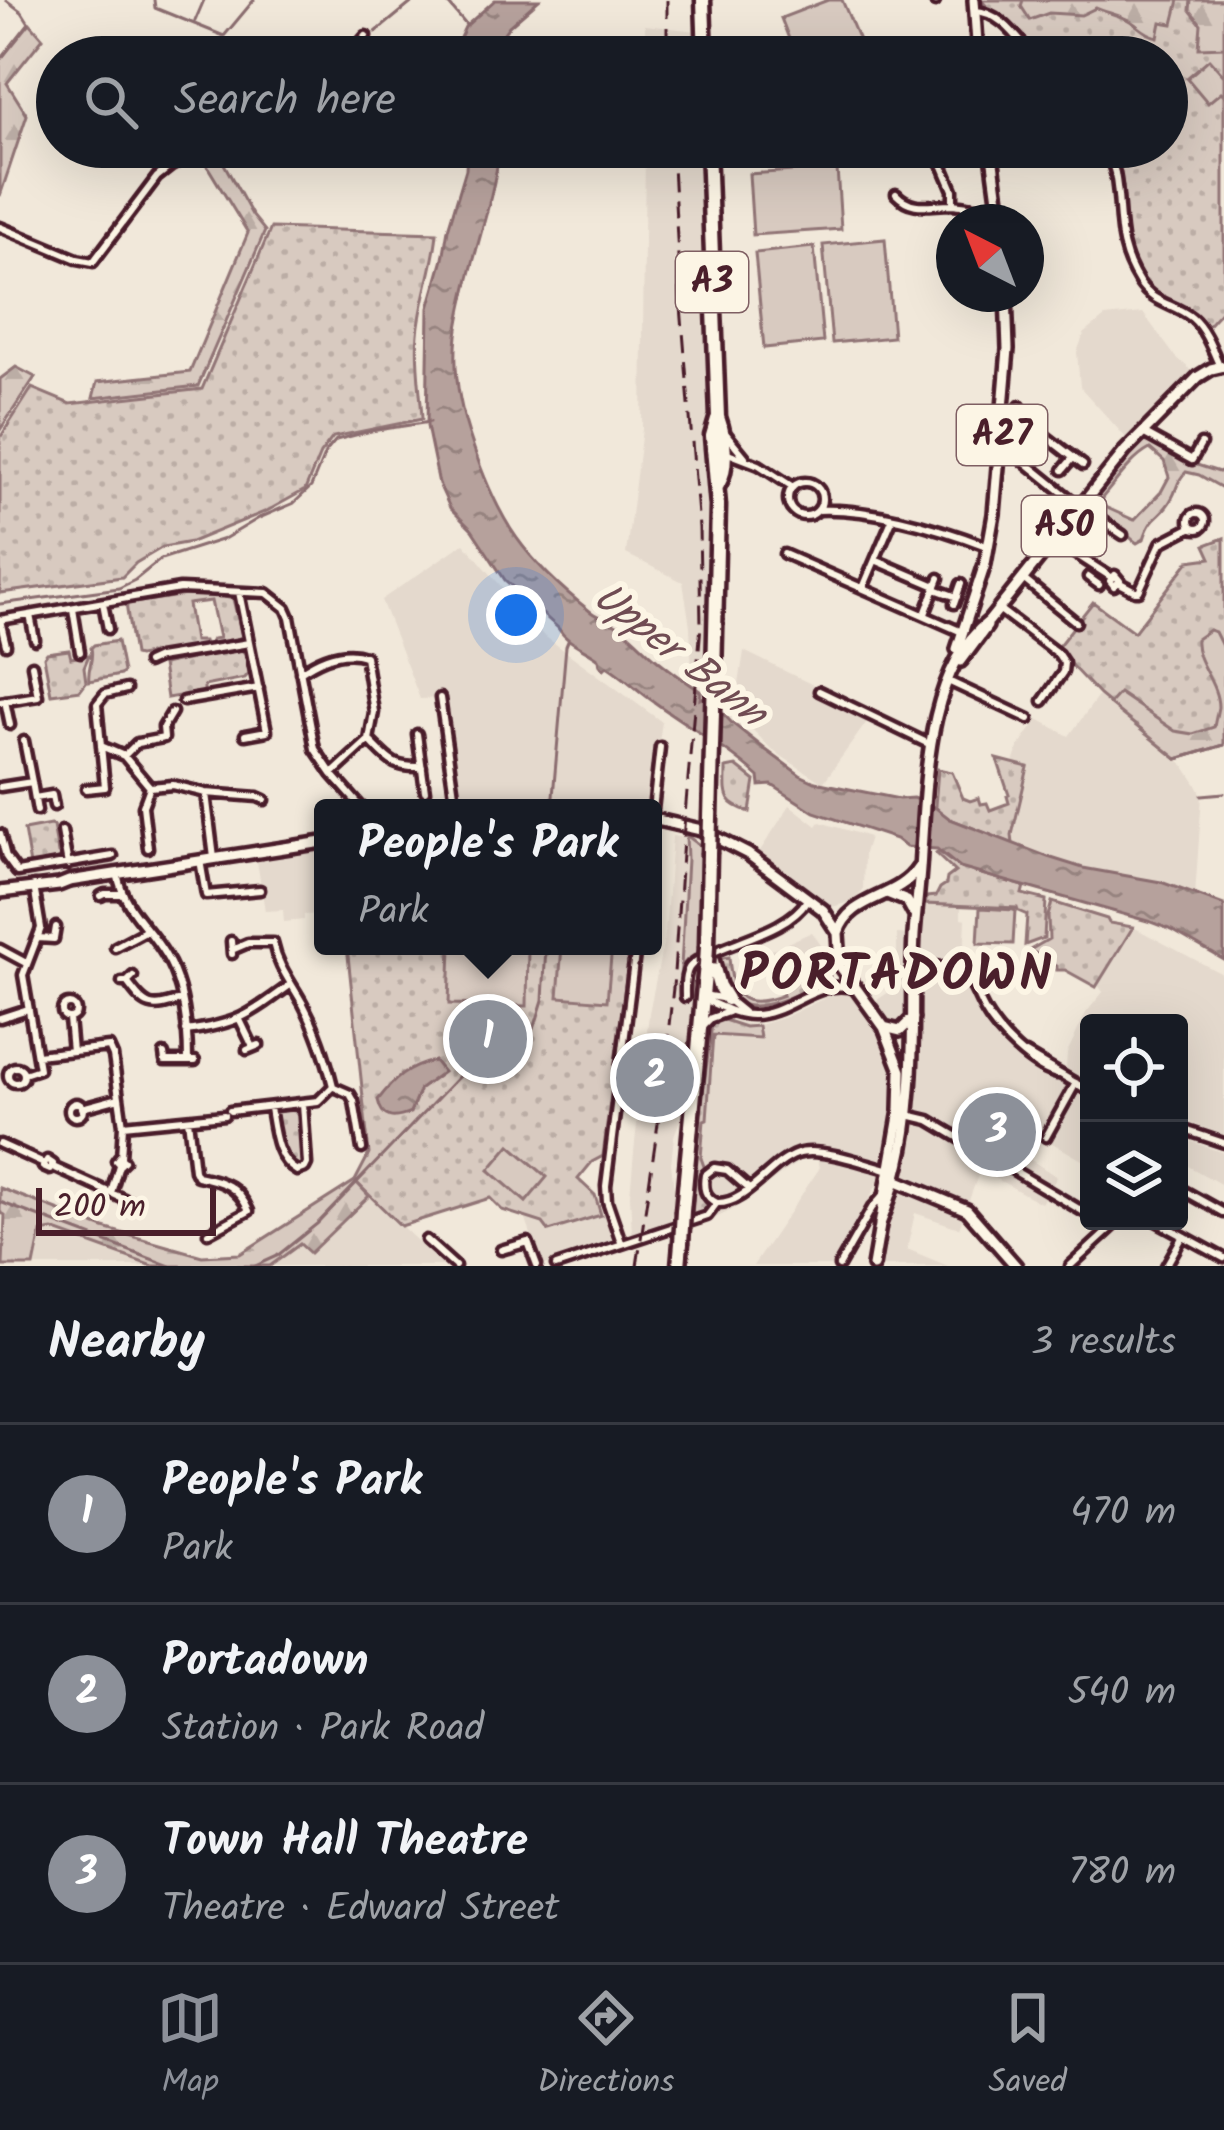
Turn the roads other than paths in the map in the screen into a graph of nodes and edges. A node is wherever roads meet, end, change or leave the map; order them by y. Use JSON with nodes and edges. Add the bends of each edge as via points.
{"nodes":[{"id":1,"x":703,"y":0,"type":"edge"},
{"id":2,"x":974,"y":5,"type":"edge"},
{"id":3,"x":704,"y":36,"type":"edge"},
{"id":4,"x":976,"y":36,"type":"edge"},
{"id":5,"x":1014,"y":36,"type":"edge"},
{"id":6,"x":168,"y":168,"type":"edge"},
{"id":7,"x":709,"y":168,"type":"edge"},
{"id":8,"x":943,"y":168,"type":"edge"},
{"id":9,"x":994,"y":168,"type":"edge"},
{"id":10,"x":1114,"y":168,"type":"edge"},
{"id":11,"x":896,"y":194,"type":"dead end"},
{"id":12,"x":936,"y":204,"type":"edge"},
{"id":13,"x":952,"y":204,"type":"edge"},
{"id":14,"x":999,"y":204,"type":"edge"},
{"id":15,"x":0,"y":226,"type":"edge"},
{"id":16,"x":1007,"y":312,"type":"edge"},
{"id":17,"x":1222,"y":367,"type":"edge"},
{"id":18,"x":1020,"y":406,"type":"dead end"},
{"id":19,"x":720,"y":423,"type":"junction"},
{"id":20,"x":1142,"y":432,"type":"junction"},
{"id":21,"x":1201,"y":444,"type":"dead end"},
{"id":22,"x":1001,"y":446,"type":"junction"},
{"id":23,"x":718,"y":452,"type":"junction"},
{"id":24,"x":1073,"y":458,"type":"junction"},
{"id":25,"x":748,"y":460,"type":"junction"},
{"id":26,"x":1083,"y":465,"type":"dead end"},
{"id":27,"x":1063,"y":470,"type":"dead end"},
{"id":28,"x":774,"y":476,"type":"junction"},
{"id":29,"x":793,"y":487,"type":"junction"},
{"id":30,"x":788,"y":498,"type":"junction"},
{"id":31,"x":822,"y":500,"type":"junction"},
{"id":32,"x":1080,"y":506,"type":"junction"},
{"id":33,"x":834,"y":509,"type":"junction"},
{"id":34,"x":818,"y":510,"type":"junction"},
{"id":35,"x":892,"y":519,"type":"junction"},
{"id":36,"x":1192,"y":527,"type":"dead end"},
{"id":37,"x":1123,"y":535,"type":"dead end"},
{"id":38,"x":1053,"y":540,"type":"junction"},
{"id":39,"x":990,"y":542,"type":"junction"},
{"id":40,"x":784,"y":554,"type":"dead end"},
{"id":41,"x":875,"y":560,"type":"junction"},
{"id":42,"x":1100,"y":572,"type":"junction"},
{"id":43,"x":1022,"y":579,"type":"junction"},
{"id":44,"x":1093,"y":581,"type":"dead end"},
{"id":45,"x":937,"y":584,"type":"junction"},
{"id":46,"x":961,"y":584,"type":"dead end"},
{"id":47,"x":863,"y":588,"type":"junction"},
{"id":48,"x":239,"y":592,"type":"junction"},
{"id":49,"x":102,"y":602,"type":"junction"},
{"id":50,"x":973,"y":606,"type":"junction"},
{"id":51,"x":73,"y":608,"type":"junction"},
{"id":52,"x":998,"y":609,"type":"junction"},
{"id":53,"x":30,"y":615,"type":"junction"},
{"id":54,"x":925,"y":616,"type":"junction"},
{"id":55,"x":0,"y":620,"type":"edge"},
{"id":56,"x":989,"y":621,"type":"junction"},
{"id":57,"x":1076,"y":622,"type":"dead end"},
{"id":58,"x":108,"y":628,"type":"dead end"},
{"id":59,"x":969,"y":638,"type":"junction"},
{"id":60,"x":35,"y":640,"type":"dead end"},
{"id":61,"x":249,"y":643,"type":"junction"},
{"id":62,"x":6,"y":645,"type":"dead end"},
{"id":63,"x":80,"y":652,"type":"dead end"},
{"id":64,"x":146,"y":663,"type":"dead end"},
{"id":65,"x":32,"y":665,"type":"dead end"},
{"id":66,"x":953,"y":669,"type":"junction"},
{"id":67,"x":300,"y":672,"type":"junction"},
{"id":68,"x":948,"y":681,"type":"junction"},
{"id":69,"x":259,"y":688,"type":"junction"},
{"id":70,"x":126,"y":689,"type":"dead end"},
{"id":71,"x":820,"y":691,"type":"dead end"},
{"id":72,"x":440,"y":698,"type":"dead end"},
{"id":73,"x":183,"y":701,"type":"dead end"},
{"id":74,"x":1043,"y":701,"type":"dead end"},
{"id":75,"x":3,"y":702,"type":"edge"},
{"id":76,"x":172,"y":712,"type":"dead end"},
{"id":77,"x":1029,"y":719,"type":"dead end"},
{"id":78,"x":10,"y":725,"type":"dead end"},
{"id":79,"x":417,"y":734,"type":"dead end"},
{"id":80,"x":245,"y":735,"type":"dead end"},
{"id":81,"x":370,"y":740,"type":"junction"},
{"id":82,"x":24,"y":741,"type":"dead end"},
{"id":83,"x":931,"y":745,"type":"junction"},
{"id":84,"x":101,"y":746,"type":"junction"},
{"id":85,"x":660,"y":747,"type":"dead end"},
{"id":86,"x":124,"y":755,"type":"junction"},
{"id":87,"x":422,"y":767,"type":"junction"},
{"id":88,"x":332,"y":774,"type":"junction"},
{"id":89,"x":32,"y":782,"type":"junction"},
{"id":90,"x":150,"y":787,"type":"junction"},
{"id":91,"x":0,"y":788,"type":"edge"},
{"id":92,"x":86,"y":789,"type":"dead end"},
{"id":93,"x":425,"y":790,"type":"dead end"},
{"id":94,"x":206,"y":793,"type":"junction"},
{"id":95,"x":35,"y":798,"type":"junction"},
{"id":96,"x":354,"y":799,"type":"edge"},
{"id":97,"x":455,"y":799,"type":"edge"},
{"id":98,"x":654,"y":799,"type":"edge"},
{"id":99,"x":265,"y":800,"type":"dead end"},
{"id":100,"x":55,"y":806,"type":"dead end"},
{"id":101,"x":37,"y":811,"type":"dead end"},
{"id":102,"x":662,"y":822,"type":"edge"},
{"id":103,"x":62,"y":831,"type":"dead end"},
{"id":104,"x":0,"y":834,"type":"edge"},
{"id":105,"x":314,"y":843,"type":"edge"},
{"id":106,"x":148,"y":848,"type":"dead end"},
{"id":107,"x":113,"y":856,"type":"dead end"},
{"id":108,"x":921,"y":857,"type":"junction"},
{"id":109,"x":3,"y":858,"type":"edge"},
{"id":110,"x":214,"y":858,"type":"junction"},
{"id":111,"x":200,"y":860,"type":"junction"},
{"id":112,"x":68,"y":865,"type":"junction"},
{"id":113,"x":117,"y":873,"type":"junction"},
{"id":114,"x":38,"y":886,"type":"junction"},
{"id":115,"x":260,"y":890,"type":"dead end"},
{"id":116,"x":0,"y":892,"type":"edge"},
{"id":117,"x":103,"y":893,"type":"dead end"},
{"id":118,"x":887,"y":893,"type":"junction"},
{"id":119,"x":122,"y":894,"type":"junction"},
{"id":120,"x":808,"y":900,"type":"junction"},
{"id":121,"x":823,"y":910,"type":"junction"},
{"id":122,"x":850,"y":910,"type":"junction"},
{"id":123,"x":916,"y":917,"type":"junction"},
{"id":124,"x":56,"y":927,"type":"dead end"},
{"id":125,"x":148,"y":930,"type":"junction"},
{"id":126,"x":166,"y":930,"type":"dead end"},
{"id":127,"x":838,"y":933,"type":"junction"},
{"id":128,"x":38,"y":938,"type":"junction"},
{"id":129,"x":155,"y":940,"type":"junction"},
{"id":130,"x":114,"y":947,"type":"dead end"},
{"id":131,"x":232,"y":948,"type":"dead end"},
{"id":132,"x":0,"y":949,"type":"edge"},
{"id":133,"x":635,"y":955,"type":"edge"},
{"id":134,"x":708,"y":955,"type":"junction"},
{"id":135,"x":914,"y":956,"type":"junction"},
{"id":136,"x":26,"y":963,"type":"junction"},
{"id":137,"x":934,"y":968,"type":"junction"},
{"id":138,"x":838,"y":971,"type":"junction"},
{"id":139,"x":127,"y":980,"type":"dead end"},
{"id":140,"x":914,"y":983,"type":"junction"},
{"id":141,"x":290,"y":986,"type":"junction"},
{"id":142,"x":818,"y":991,"type":"junction"},
{"id":143,"x":860,"y":991,"type":"junction"},
{"id":144,"x":685,"y":997,"type":"dead end"},
{"id":145,"x":703,"y":997,"type":"junction"},
{"id":146,"x":182,"y":999,"type":"junction"},
{"id":147,"x":730,"y":1005,"type":"junction"},
{"id":148,"x":28,"y":1010,"type":"junction"},
{"id":149,"x":748,"y":1015,"type":"junction"},
{"id":150,"x":0,"y":1018,"type":"edge"},
{"id":151,"x":913,"y":1018,"type":"junction"},
{"id":152,"x":69,"y":1019,"type":"dead end"},
{"id":153,"x":240,"y":1020,"type":"junction"},
{"id":154,"x":884,"y":1027,"type":"junction"},
{"id":155,"x":701,"y":1028,"type":"junction"},
{"id":156,"x":186,"y":1031,"type":"junction"},
{"id":157,"x":913,"y":1041,"type":"junction"},
{"id":158,"x":253,"y":1047,"type":"dead end"},
{"id":159,"x":895,"y":1049,"type":"junction"},
{"id":160,"x":72,"y":1051,"type":"junction"},
{"id":161,"x":164,"y":1054,"type":"dead end"},
{"id":162,"x":37,"y":1055,"type":"junction"},
{"id":163,"x":24,"y":1074,"type":"dead end"},
{"id":164,"x":1080,"y":1084,"type":"edge"},
{"id":165,"x":334,"y":1086,"type":"junction"},
{"id":166,"x":1080,"y":1094,"type":"edge"},
{"id":167,"x":119,"y":1098,"type":"junction"},
{"id":168,"x":303,"y":1103,"type":"junction"},
{"id":169,"x":270,"y":1107,"type":"junction"},
{"id":170,"x":82,"y":1108,"type":"dead end"},
{"id":171,"x":908,"y":1115,"type":"junction"},
{"id":172,"x":188,"y":1119,"type":"junction"},
{"id":173,"x":123,"y":1125,"type":"junction"},
{"id":174,"x":1188,"y":1132,"type":"edge"},
{"id":175,"x":1046,"y":1137,"type":"dead end"},
{"id":176,"x":350,"y":1142,"type":"dead end"},
{"id":177,"x":1224,"y":1143,"type":"edge"},
{"id":178,"x":0,"y":1144,"type":"edge"},
{"id":179,"x":892,"y":1175,"type":"junction"},
{"id":180,"x":748,"y":1188,"type":"junction"},
{"id":181,"x":133,"y":1192,"type":"dead end"},
{"id":182,"x":111,"y":1193,"type":"junction"},
{"id":183,"x":1188,"y":1193,"type":"edge"},
{"id":184,"x":884,"y":1196,"type":"junction"},
{"id":185,"x":717,"y":1203,"type":"junction"},
{"id":186,"x":1080,"y":1210,"type":"edge"},
{"id":187,"x":1224,"y":1213,"type":"edge"},
{"id":188,"x":880,"y":1224,"type":"junction"},
{"id":189,"x":863,"y":1225,"type":"junction"},
{"id":190,"x":1105,"y":1230,"type":"edge"},
{"id":191,"x":1111,"y":1230,"type":"edge"},
{"id":192,"x":1172,"y":1230,"type":"edge"},
{"id":193,"x":208,"y":1233,"type":"dead end"},
{"id":194,"x":1107,"y":1234,"type":"junction"},
{"id":195,"x":1183,"y":1236,"type":"junction"},
{"id":196,"x":877,"y":1237,"type":"junction"},
{"id":197,"x":426,"y":1240,"type":"dead end"},
{"id":198,"x":621,"y":1242,"type":"junction"},
{"id":199,"x":501,"y":1250,"type":"dead end"},
{"id":200,"x":1224,"y":1258,"type":"edge"},
{"id":201,"x":876,"y":1265,"type":"edge"},
{"id":202,"x":455,"y":1266,"type":"edge"},
{"id":203,"x":537,"y":1266,"type":"edge"},
{"id":204,"x":556,"y":1266,"type":"edge"},
{"id":205,"x":679,"y":1266,"type":"edge"},
{"id":206,"x":839,"y":1266,"type":"edge"},
{"id":207,"x":1016,"y":1266,"type":"edge"},
{"id":208,"x":1070,"y":1266,"type":"edge"},
{"id":209,"x":1166,"y":1266,"type":"edge"}],
"edges":[{"from":1,"to":3,"type":"highway"},
{"from":2,"to":4,"type":"main road"},
{"from":2,"to":5,"type":"street"},
{"from":6,"to":15,"type":"street","via":[[93,262]]},
{"from":7,"to":19,"type":"highway","number":"A3"},
{"from":8,"to":13,"type":"street"},
{"from":9,"to":14,"type":"main road"},
{"from":10,"to":17,"type":"street","via":[[1121,244],[1136,278],[1196,322]]},
{"from":11,"to":12,"type":"street"},
{"from":16,"to":22,"type":"main road","number":"A27"},
{"from":17,"to":20,"type":"main road","number":"A50","via":[[1198,377]]},
{"from":18,"to":24,"type":"street","via":[[1022,418]]},
{"from":19,"to":23,"type":"highway","number":"A3","via":[[712,436]]},
{"from":19,"to":25,"type":"street"},
{"from":20,"to":21,"type":"street","via":[[1192,460]]},
{"from":20,"to":32,"type":"main road","number":"A50"},
{"from":22,"to":32,"type":"street"},
{"from":22,"to":39,"type":"main road","number":"A27"},
{"from":23,"to":25,"type":"street"},
{"from":23,"to":134,"type":"highway","number":"A3","bridge":true},
{"from":24,"to":26,"type":"street"},
{"from":24,"to":27,"type":"street"},
{"from":25,"to":28,"type":"street"},
{"from":28,"to":29,"type":"street"},
{"from":28,"to":30,"type":"street"},
{"from":29,"to":30,"type":"street"},
{"from":29,"to":31,"type":"street","via":[[811,484]]},
{"from":30,"to":34,"type":"street","via":[[798,514]]},
{"from":31,"to":33,"type":"street"},
{"from":31,"to":34,"type":"street"},
{"from":32,"to":37,"type":"street"},
{"from":32,"to":38,"type":"main road","number":"A50"},
{"from":33,"to":34,"type":"street"},
{"from":33,"to":35,"type":"street"},
{"from":35,"to":39,"type":"street"},
{"from":35,"to":41,"type":"street"},
{"from":36,"to":42,"type":"street","via":[[1161,543],[1136,592]]},
{"from":38,"to":42,"type":"street"},
{"from":38,"to":43,"type":"main road","number":"A50"},
{"from":39,"to":50,"type":"main road","number":"A27"},
{"from":40,"to":47,"type":"street"},
{"from":41,"to":45,"type":"street"},
{"from":41,"to":47,"type":"street"},
{"from":42,"to":44,"type":"street"},
{"from":43,"to":52,"type":"main road","number":"A50"},
{"from":43,"to":57,"type":"street"},
{"from":45,"to":46,"type":"street","via":[[956,600]]},
{"from":45,"to":54,"type":"street"},
{"from":47,"to":54,"type":"street"},
{"from":48,"to":49,"type":"street","via":[[180,590]]},
{"from":48,"to":61,"type":"street"},
{"from":48,"to":67,"type":"street","via":[[267,593],[286,608]]},
{"from":49,"to":51,"type":"street"},
{"from":49,"to":58,"type":"street"},
{"from":50,"to":56,"type":"main road"},
{"from":50,"to":59,"type":"main road","number":"A27"},
{"from":51,"to":53,"type":"street"},
{"from":51,"to":63,"type":"street"},
{"from":52,"to":56,"type":"main road","number":"A50"},
{"from":52,"to":74,"type":"street","via":[[1064,663]]},
{"from":53,"to":55,"type":"street"},
{"from":53,"to":60,"type":"street"},
{"from":54,"to":59,"type":"street"},
{"from":55,"to":62,"type":"street"},
{"from":56,"to":59,"type":"main road","number":"A50"},
{"from":59,"to":66,"type":"main road","number":"A27"},
{"from":59,"to":66,"type":"main road","number":"A27"},
{"from":61,"to":64,"type":"street"},
{"from":61,"to":69,"type":"street"},
{"from":65,"to":75,"type":"street","via":[[38,696]]},
{"from":66,"to":68,"type":"main road","number":"A27"},
{"from":67,"to":81,"type":"street","via":[[323,658],[365,656]]},
{"from":67,"to":88,"type":"street","via":[[313,740]]},
{"from":68,"to":77,"type":"street"},
{"from":68,"to":83,"type":"main road","number":"A27"},
{"from":69,"to":73,"type":"street"},
{"from":69,"to":80,"type":"street","via":[[267,731]]},
{"from":70,"to":84,"type":"street","via":[[97,704]]},
{"from":71,"to":83,"type":"street"},
{"from":72,"to":97,"type":"street"},
{"from":75,"to":78,"type":"street"},
{"from":76,"to":86,"type":"street","via":[[164,738]]},
{"from":79,"to":87,"type":"street"},
{"from":81,"to":87,"type":"street","via":[[395,766]]},
{"from":81,"to":88,"type":"street"},
{"from":82,"to":89,"type":"street"},
{"from":83,"to":108,"type":"main road","number":"A27"},
{"from":84,"to":86,"type":"street"},
{"from":84,"to":92,"type":"street","via":[[105,787]]},
{"from":85,"to":98,"type":"street"},
{"from":86,"to":90,"type":"street"},
{"from":87,"to":93,"type":"street"},
{"from":88,"to":96,"type":"street"},
{"from":89,"to":91,"type":"street"},
{"from":89,"to":95,"type":"street"},
{"from":90,"to":94,"type":"street"},
{"from":90,"to":106,"type":"street","via":[[143,806]]},
{"from":94,"to":99,"type":"street"},
{"from":94,"to":110,"type":"street"},
{"from":95,"to":100,"type":"street","via":[[52,795]]},
{"from":95,"to":101,"type":"street"},
{"from":102,"to":120,"type":"main road","via":[[722,840]]},
{"from":103,"to":112,"type":"street"},
{"from":104,"to":109,"type":"street"},
{"from":105,"to":110,"type":"main road"},
{"from":107,"to":112,"type":"street"},
{"from":108,"to":118,"type":"main road","via":[[909,880]]},
{"from":108,"to":123,"type":"main road","number":"A27"},
{"from":109,"to":112,"type":"street","via":[[17,872]]},
{"from":110,"to":111,"type":"main road"},
{"from":111,"to":113,"type":"main road"},
{"from":111,"to":115,"type":"street","via":[[206,895]]},
{"from":113,"to":114,"type":"main road"},
{"from":113,"to":119,"type":"street"},
{"from":114,"to":116,"type":"main road"},
{"from":114,"to":128,"type":"street"},
{"from":117,"to":119,"type":"street"},
{"from":118,"to":122,"type":"main road"},
{"from":118,"to":123,"type":"main road","via":[[907,901]]},
{"from":119,"to":125,"type":"street"},
{"from":120,"to":121,"type":"main road"},
{"from":120,"to":144,"type":"street","via":[[789,920],[691,964]]},
{"from":121,"to":122,"type":"main road"},
{"from":121,"to":127,"type":"main road"},
{"from":122,"to":127,"type":"main road"},
{"from":123,"to":135,"type":"main road","number":"A27"},
{"from":124,"to":128,"type":"street","via":[[54,939]]},
{"from":125,"to":129,"type":"street"},
{"from":125,"to":130,"type":"street"},
{"from":126,"to":129,"type":"street"},
{"from":127,"to":138,"type":"main road"},
{"from":128,"to":136,"type":"street"},
{"from":129,"to":146,"type":"street"},
{"from":131,"to":141,"type":"street","via":[[273,943]]},
{"from":132,"to":136,"type":"street"},
{"from":133,"to":198,"type":"street","via":[[606,1186]]},
{"from":134,"to":145,"type":"highway","number":"A3"},
{"from":134,"to":147,"type":"highway"},
{"from":135,"to":137,"type":"street"},
{"from":135,"to":140,"type":"main road","number":"A27"},
{"from":136,"to":148,"type":"street"},
{"from":137,"to":140,"type":"street"},
{"from":137,"to":164,"type":"street","via":[[965,975],[990,1020],[1023,1053]]},
{"from":138,"to":142,"type":"street"},
{"from":138,"to":143,"type":"main road","number":"A27"},
{"from":139,"to":146,"type":"street","via":[[146,1005]]},
{"from":140,"to":151,"type":"main road","number":"A27"},
{"from":141,"to":153,"type":"street"},
{"from":141,"to":165,"type":"street"},
{"from":142,"to":143,"type":"street"},
{"from":142,"to":149,"type":"street"},
{"from":143,"to":154,"type":"main road","number":"A27"},
{"from":145,"to":147,"type":"street"},
{"from":145,"to":147,"type":"street"},
{"from":145,"to":155,"type":"highway","number":"A3"},
{"from":146,"to":156,"type":"street"},
{"from":147,"to":149,"type":"street"},
{"from":147,"to":149,"type":"street"},
{"from":147,"to":155,"type":"street"},
{"from":148,"to":150,"type":"street"},
{"from":148,"to":162,"type":"street"},
{"from":151,"to":154,"type":"main road","via":[[899,1030]]},
{"from":151,"to":157,"type":"main road","number":"A27"},
{"from":152,"to":160,"type":"street"},
{"from":153,"to":156,"type":"street"},
{"from":153,"to":158,"type":"street"},
{"from":154,"to":159,"type":"main road","number":"A27"},
{"from":155,"to":205,"type":"highway","number":"A3","bridge":true},
{"from":156,"to":161,"type":"street","via":[[191,1061],[164,1061]]},
{"from":157,"to":159,"type":"main road"},
{"from":157,"to":171,"type":"main road","number":"A27"},
{"from":159,"to":179,"type":"main road","number":"A27","via":[[902,1084]]},
{"from":160,"to":162,"type":"street"},
{"from":160,"to":167,"type":"street","via":[[109,1047]]},
{"from":162,"to":163,"type":"street","via":[[38,1069]]},
{"from":165,"to":168,"type":"street"},
{"from":165,"to":176,"type":"street","via":[[354,1101],[362,1145]]},
{"from":166,"to":175,"type":"street"},
{"from":167,"to":170,"type":"street"},
{"from":167,"to":173,"type":"street"},
{"from":168,"to":169,"type":"street"},
{"from":168,"to":169,"type":"street","via":[[307,1164],[297,1171],[280,1153]]},
{"from":169,"to":172,"type":"street"},
{"from":171,"to":179,"type":"main road","number":"A27"},
{"from":171,"to":186,"type":"street"},
{"from":172,"to":173,"type":"street"},
{"from":172,"to":193,"type":"street","via":[[197,1176],[229,1184],[249,1211]]},
{"from":173,"to":182,"type":"street"},
{"from":174,"to":177,"type":"street"},
{"from":178,"to":182,"type":"street"},
{"from":179,"to":180,"type":"street","via":[[802,1152]]},
{"from":179,"to":184,"type":"main road","number":"A27"},
{"from":179,"to":188,"type":"main road","number":"A27"},
{"from":179,"to":207,"type":"main road","via":[[967,1210]]},
{"from":180,"to":185,"type":"street"},
{"from":180,"to":185,"type":"street","via":[[714,1168],[704,1184]]},
{"from":181,"to":182,"type":"street","via":[[130,1202]]},
{"from":183,"to":187,"type":"street"},
{"from":184,"to":188,"type":"main road","number":"A27"},
{"from":184,"to":189,"type":"street"},
{"from":185,"to":198,"type":"street","via":[[706,1216]]},
{"from":188,"to":196,"type":"main road","number":"A27"},
{"from":189,"to":196,"type":"street"},
{"from":189,"to":206,"type":"street"},
{"from":190,"to":194,"type":"street"},
{"from":191,"to":194,"type":"street"},
{"from":192,"to":195,"type":"street"},
{"from":194,"to":208,"type":"street"},
{"from":195,"to":200,"type":"street"},
{"from":195,"to":209,"type":"street"},
{"from":196,"to":201,"type":"main road","number":"A27"},
{"from":197,"to":202,"type":"street"},
{"from":198,"to":204,"type":"street"},
{"from":199,"to":203,"type":"street","via":[[528,1242]]}]}
